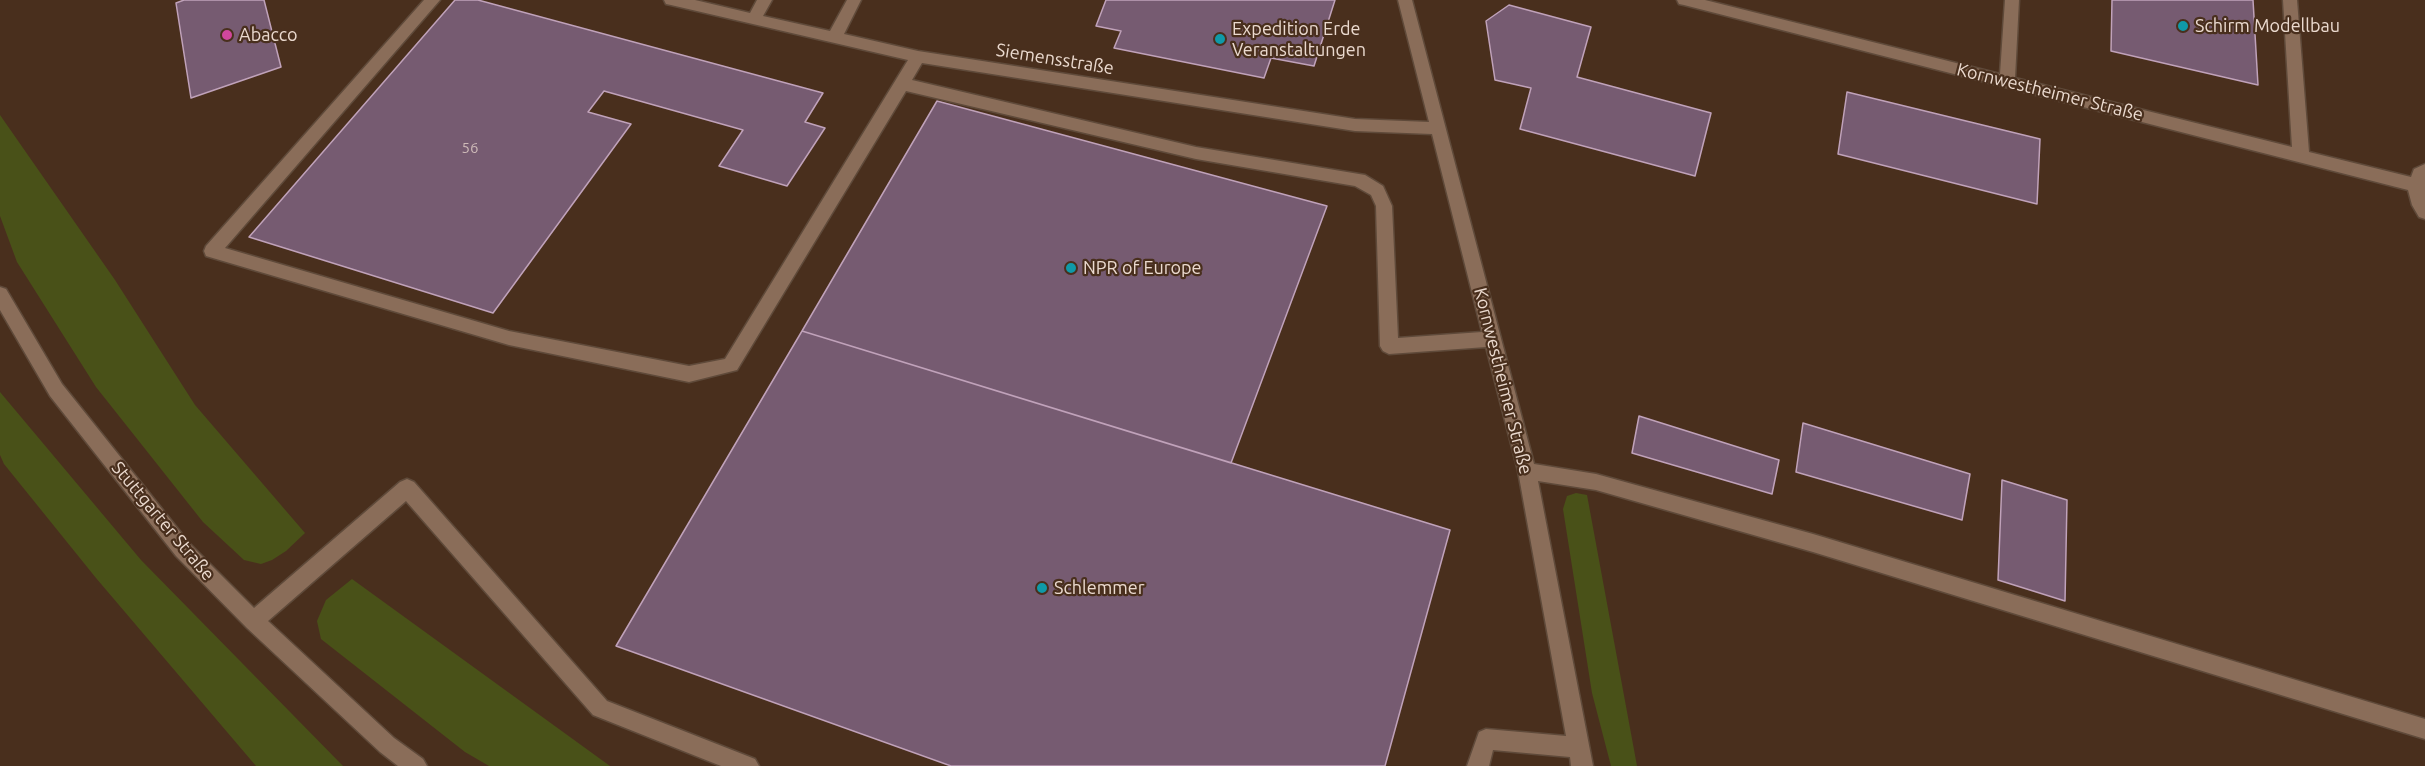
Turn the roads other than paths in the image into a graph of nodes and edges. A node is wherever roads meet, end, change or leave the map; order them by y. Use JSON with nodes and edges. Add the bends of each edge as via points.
{"nodes":[{"id":1,"x":433,"y":0,"type":"edge"},
{"id":2,"x":671,"y":0,"type":"edge"},
{"id":3,"x":765,"y":0,"type":"edge"},
{"id":4,"x":854,"y":0,"type":"edge"},
{"id":5,"x":1405,"y":0,"type":"edge"},
{"id":6,"x":1684,"y":0,"type":"edge"},
{"id":7,"x":2012,"y":0,"type":"edge"},
{"id":8,"x":2290,"y":0,"type":"edge"},
{"id":9,"x":754,"y":19,"type":"junction"},
{"id":10,"x":834,"y":39,"type":"junction"},
{"id":11,"x":918,"y":57,"type":"junction"},
{"id":12,"x":2007,"y":82,"type":"junction"},
{"id":13,"x":902,"y":84,"type":"junction"},
{"id":14,"x":1438,"y":128,"type":"junction"},
{"id":15,"x":2301,"y":156,"type":"junction"},
{"id":16,"x":2425,"y":170,"type":"edge"},
{"id":17,"x":2416,"y":185,"type":"junction"},
{"id":18,"x":2425,"y":212,"type":"edge"},
{"id":19,"x":0,"y":294,"type":"edge"},
{"id":20,"x":1493,"y":339,"type":"junction"},
{"id":21,"x":1527,"y":471,"type":"junction"},
{"id":22,"x":254,"y":621,"type":"junction"},
{"id":23,"x":2425,"y":729,"type":"edge"},
{"id":24,"x":1580,"y":757,"type":"edge"},
{"id":25,"x":416,"y":766,"type":"edge"},
{"id":26,"x":748,"y":766,"type":"edge"},
{"id":27,"x":1478,"y":766,"type":"edge"}],
"edges":[{"from":1,"to":13,"type":"street","via":[[212,251],[509,338],[689,374],[731,365]]},
{"from":2,"to":9,"type":"street","name":"Siemensstraße"},
{"from":3,"to":9,"type":"street"},
{"from":4,"to":10,"type":"street"},
{"from":5,"to":14,"type":"street","name":"Kornwestheimer Straße"},
{"from":6,"to":12,"type":"street","name":"Kornwestheimer Straße"},
{"from":7,"to":12,"type":"street"},
{"from":8,"to":15,"type":"street"},
{"from":9,"to":10,"type":"street","name":"Siemensstraße"},
{"from":10,"to":11,"type":"street","name":"Siemensstraße"},
{"from":11,"to":13,"type":"street"},
{"from":11,"to":14,"type":"street","name":"Siemensstraße","via":[[1355,125]]},
{"from":12,"to":15,"type":"street","name":"Kornwestheimer Straße"},
{"from":13,"to":20,"type":"street","via":[[1197,153],[1359,180],[1377,191],[1384,206],[1389,346]]},
{"from":14,"to":20,"type":"street","name":"Kornwestheimer Straße"},
{"from":15,"to":17,"type":"street","name":"Kornwestheimer Straße"},
{"from":16,"to":17,"type":"street"},
{"from":17,"to":18,"type":"street"},
{"from":19,"to":22,"type":"street","name":"Stuttgarter Straße","via":[[56,390],[183,550]]},
{"from":20,"to":21,"type":"street","name":"Kornwestheimer Straße"},
{"from":21,"to":23,"type":"street","via":[[1596,482],[1813,543]]},
{"from":21,"to":24,"type":"street","name":"Kornwestheimer Straße"},
{"from":22,"to":25,"type":"street","name":"Stuttgarter Straße","via":[[387,745]]},
{"from":22,"to":26,"type":"street","via":[[407,488],[600,708]]},
{"from":24,"to":27,"type":"street","via":[[1486,740]]}]}
